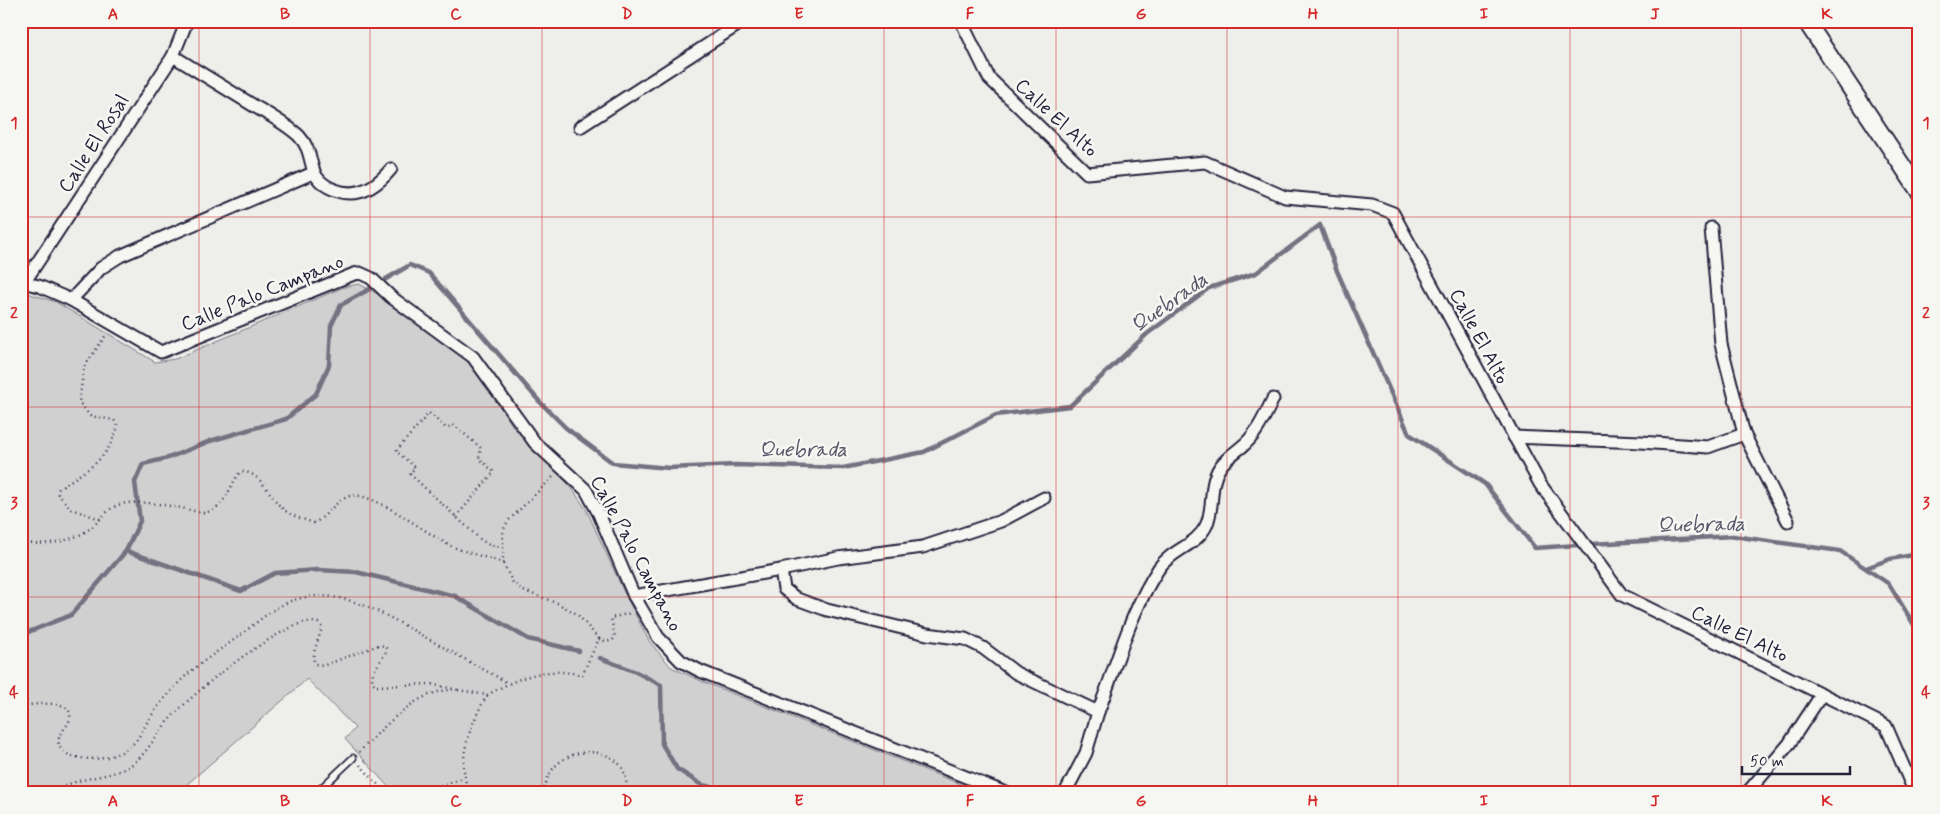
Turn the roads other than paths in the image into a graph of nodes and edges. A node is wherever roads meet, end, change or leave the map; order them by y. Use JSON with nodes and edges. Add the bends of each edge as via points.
{"nodes":[{"id":1,"x":187,"y":21,"type":"edge"},
{"id":2,"x":744,"y":21,"type":"edge"},
{"id":3,"x":961,"y":21,"type":"edge"},
{"id":4,"x":1806,"y":21,"type":"edge"},
{"id":5,"x":173,"y":56,"type":"junction"},
{"id":6,"x":580,"y":127,"type":"dead end"},
{"id":7,"x":391,"y":168,"type":"dead end"},
{"id":8,"x":313,"y":173,"type":"junction"},
{"id":9,"x":1919,"y":191,"type":"edge"},
{"id":10,"x":1711,"y":228,"type":"dead end"},
{"id":11,"x":23,"y":282,"type":"edge"},
{"id":12,"x":70,"y":300,"type":"junction"},
{"id":13,"x":1273,"y":399,"type":"dead end"},
{"id":14,"x":1744,"y":434,"type":"junction"},
{"id":15,"x":1514,"y":437,"type":"junction"},
{"id":16,"x":1044,"y":498,"type":"dead end"},
{"id":17,"x":1788,"y":522,"type":"dead end"},
{"id":18,"x":780,"y":570,"type":"junction"},
{"id":19,"x":634,"y":596,"type":"junction"},
{"id":20,"x":1822,"y":694,"type":"junction"},
{"id":21,"x":1098,"y":712,"type":"junction"},
{"id":22,"x":354,"y":758,"type":"road end"},
{"id":23,"x":316,"y":793,"type":"edge"},
{"id":24,"x":1006,"y":793,"type":"edge"},
{"id":25,"x":1065,"y":793,"type":"edge"},
{"id":26,"x":1747,"y":793,"type":"edge"},
{"id":27,"x":1915,"y":793,"type":"edge"}],
"edges":[{"from":1,"to":5,"type":"street","name":"Calle El Rosal"},
{"from":2,"to":6,"type":"street"},
{"from":3,"to":15,"type":"street","name":"Calle El Alto","via":[[989,78],[1087,173],[1205,162],[1285,197],[1372,205],[1393,213]]},
{"from":4,"to":9,"type":"main road"},
{"from":5,"to":8,"type":"street","via":[[288,127],[307,148]]},
{"from":5,"to":11,"type":"street","name":"Calle El Rosal"},
{"from":7,"to":8,"type":"street","via":[[372,188],[348,194],[321,183]]},
{"from":8,"to":12,"type":"street","via":[[114,259]]},
{"from":10,"to":14,"type":"street","via":[[1721,344]]},
{"from":11,"to":12,"type":"street","name":"Calle Palo Campano"},
{"from":12,"to":19,"type":"street","name":"Calle Palo Campano","via":[[156,351],[164,351],[354,274],[360,273],[376,281],[392,297],[466,350],[535,443],[586,490]]},
{"from":13,"to":21,"type":"street","via":[[1255,433],[1220,466],[1214,482],[1211,514],[1199,536],[1170,556],[1154,575],[1135,613]]},
{"from":14,"to":15,"type":"street","via":[[1708,448]]},
{"from":14,"to":17,"type":"street"},
{"from":15,"to":20,"type":"street","name":"Calle El Alto","via":[[1540,484],[1622,595]]},
{"from":16,"to":18,"type":"street","via":[[1001,521],[923,547],[838,558]]},
{"from":18,"to":19,"type":"street"},
{"from":18,"to":21,"type":"street","via":[[784,589],[797,599],[827,610],[927,634],[965,639],[1016,673]]},
{"from":19,"to":24,"type":"street","name":"Calle Palo Campano","via":[[668,649],[690,666]]},
{"from":20,"to":26,"type":"street","via":[[1789,744]]},
{"from":20,"to":27,"type":"street","name":"Calle El Alto","via":[[1886,726]]},
{"from":21,"to":25,"type":"street","via":[[1086,752]]},
{"from":22,"to":23,"type":"lane"}]}
